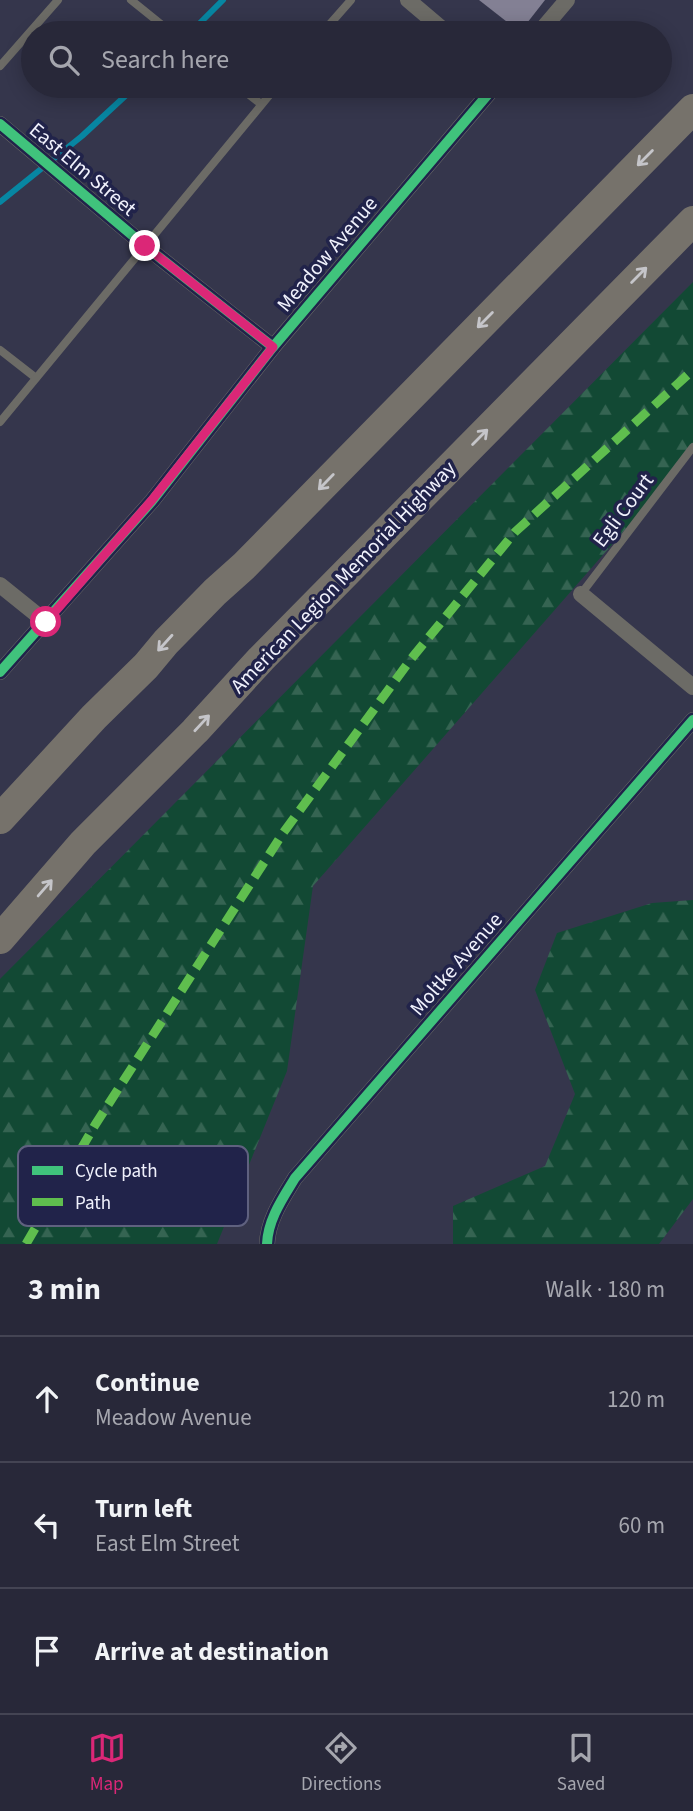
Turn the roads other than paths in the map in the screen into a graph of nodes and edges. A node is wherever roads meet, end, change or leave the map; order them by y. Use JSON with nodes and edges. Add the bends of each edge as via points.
{"nodes":[{"id":1,"x":58,"y":0,"type":"edge"},
{"id":2,"x":131,"y":0,"type":"edge"},
{"id":3,"x":351,"y":0,"type":"edge"},
{"id":4,"x":408,"y":0,"type":"edge"},
{"id":5,"x":567,"y":0,"type":"edge"},
{"id":6,"x":40,"y":21,"type":"edge"},
{"id":7,"x":157,"y":21,"type":"edge"},
{"id":8,"x":333,"y":21,"type":"edge"},
{"id":9,"x":433,"y":21,"type":"edge"},
{"id":10,"x":549,"y":21,"type":"edge"},
{"id":11,"x":21,"y":42,"type":"edge"},
{"id":12,"x":0,"y":66,"type":"edge"},
{"id":13,"x":253,"y":98,"type":"edge"},
{"id":14,"x":266,"y":98,"type":"edge"},
{"id":15,"x":485,"y":98,"type":"edge"},
{"id":16,"x":261,"y":104,"type":"junction"},
{"id":17,"x":693,"y":109,"type":"edge"},
{"id":18,"x":0,"y":124,"type":"edge"},
{"id":19,"x":693,"y":221,"type":"edge"},
{"id":20,"x":145,"y":246,"type":"junction"},
{"id":21,"x":273,"y":347,"type":"junction"},
{"id":22,"x":0,"y":350,"type":"edge"},
{"id":23,"x":36,"y":378,"type":"junction"},
{"id":24,"x":0,"y":422,"type":"edge"},
{"id":25,"x":693,"y":447,"type":"edge"},
{"id":26,"x":0,"y":585,"type":"edge"},
{"id":27,"x":581,"y":594,"type":"joint"},
{"id":28,"x":46,"y":622,"type":"junction"},
{"id":29,"x":0,"y":672,"type":"edge"},
{"id":30,"x":693,"y":687,"type":"edge"},
{"id":31,"x":693,"y":720,"type":"edge"},
{"id":32,"x":0,"y":819,"type":"edge"},
{"id":33,"x":0,"y":939,"type":"edge"},
{"id":34,"x":267,"y":1244,"type":"edge"}],
"edges":[{"from":1,"to":6,"type":"lane"},
{"from":2,"to":7,"type":"lane"},
{"from":3,"to":8,"type":"lane"},
{"from":4,"to":9,"type":"street"},
{"from":5,"to":10,"type":"street"},
{"from":11,"to":12,"type":"lane"},
{"from":13,"to":16,"type":"lane"},
{"from":14,"to":16,"type":"lane"},
{"from":15,"to":21,"type":"street","name":"Meadow Avenue"},
{"from":16,"to":20,"type":"lane"},
{"from":17,"to":32,"type":"highway","one_way":true,"via":[[166,642]]},
{"from":18,"to":20,"type":"street","name":"East Elm Street"},
{"from":33,"to":19,"type":"highway","name":"American Legion Memorial Highway","one_way":true,"via":[[83,843],[270,649]]},
{"from":20,"to":21,"type":"street","name":"East Elm Street"},
{"from":20,"to":23,"type":"lane"},
{"from":21,"to":28,"type":"street","name":"Meadow Avenue","via":[[152,500]]},
{"from":22,"to":23,"type":"lane"},
{"from":23,"to":24,"type":"lane"},
{"from":25,"to":27,"type":"lane","name":"Egli Court"},
{"from":26,"to":28,"type":"street"},
{"from":27,"to":30,"type":"street"},
{"from":28,"to":29,"type":"street","name":"Meadow Avenue"},
{"from":31,"to":34,"type":"street","name":"Moltke Avenue","via":[[295,1178],[276,1209]]}]}
